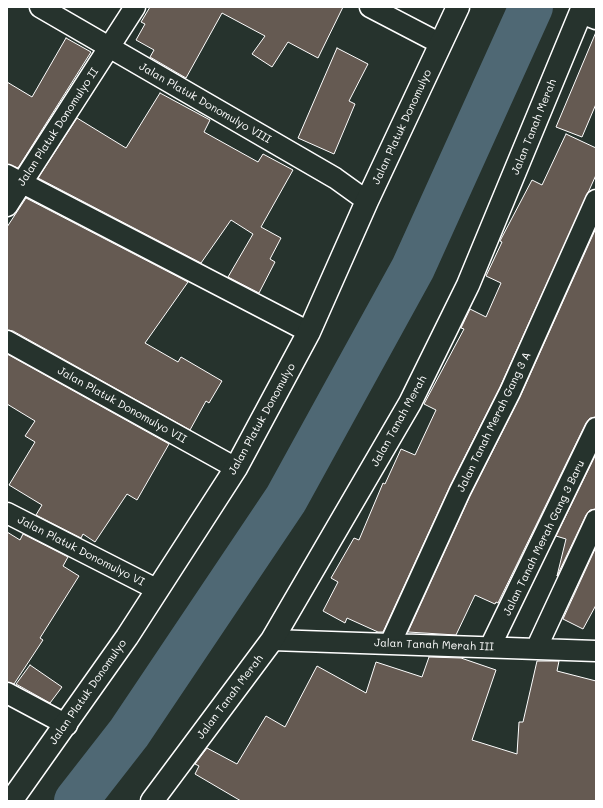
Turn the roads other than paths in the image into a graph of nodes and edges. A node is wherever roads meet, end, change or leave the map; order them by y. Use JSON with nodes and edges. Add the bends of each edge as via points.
{"nodes":[{"id":1,"x":40,"y":7,"type":"edge"},
{"id":2,"x":135,"y":7,"type":"edge"},
{"id":3,"x":370,"y":7,"type":"edge"},
{"id":4,"x":458,"y":7,"type":"edge"},
{"id":5,"x":587,"y":13,"type":"edge"},
{"id":6,"x":441,"y":44,"type":"junction"},
{"id":7,"x":109,"y":48,"type":"junction"},
{"id":8,"x":14,"y":180,"type":"edge"},
{"id":9,"x":596,"y":200,"type":"edge"},
{"id":10,"x":367,"y":201,"type":"junction"},
{"id":11,"x":7,"y":206,"type":"edge"},
{"id":12,"x":309,"y":332,"type":"junction"},
{"id":13,"x":7,"y":341,"type":"edge"},
{"id":14,"x":596,"y":428,"type":"edge"},
{"id":15,"x":236,"y":468,"type":"junction"},
{"id":16,"x":7,"y":513,"type":"edge"},
{"id":17,"x":596,"y":520,"type":"edge"},
{"id":18,"x":156,"y":589,"type":"junction"},
{"id":19,"x":272,"y":640,"type":"junction"},
{"id":20,"x":390,"y":644,"type":"junction"},
{"id":21,"x":490,"y":647,"type":"junction"},
{"id":22,"x":536,"y":649,"type":"junction"},
{"id":23,"x":596,"y":651,"type":"edge"},
{"id":24,"x":7,"y":693,"type":"edge"},
{"id":25,"x":66,"y":725,"type":"junction"},
{"id":26,"x":11,"y":801,"type":"edge"},
{"id":27,"x":152,"y":801,"type":"edge"}],
"edges":[{"from":1,"to":7,"type":"street","name":"Jalan Platuk Donomulyo VIII"},
{"from":2,"to":7,"type":"street","name":"Jalan Platuk Donomulyo II"},
{"from":3,"to":6,"type":"street"},
{"from":4,"to":6,"type":"street","name":"Jalan Platuk Donomulyo"},
{"from":5,"to":19,"type":"street","name":"Jalan Tanah Merah","via":[[462,299],[410,403]]},
{"from":6,"to":10,"type":"street","name":"Jalan Platuk Donomulyo"},
{"from":7,"to":8,"type":"street","name":"Jalan Platuk Donomulyo II"},
{"from":7,"to":10,"type":"street","name":"Jalan Platuk Donomulyo VIII","via":[[335,178]]},
{"from":8,"to":11,"type":"street","name":"Jalan Platuk Donomulyo II"},
{"from":8,"to":12,"type":"street"},
{"from":9,"to":20,"type":"street","name":"Jalan Tanah Merah Gang 3 A","via":[[510,392],[460,491]]},
{"from":10,"to":12,"type":"street","name":"Jalan Platuk Donomulyo"},
{"from":12,"to":15,"type":"street","name":"Jalan Platuk Donomulyo"},
{"from":13,"to":15,"type":"street","name":"Jalan Platuk Donomulyo VII"},
{"from":14,"to":21,"type":"street","name":"Jalan Tanah Merah Gang 3 Baru"},
{"from":15,"to":18,"type":"street","name":"Jalan Platuk Donomulyo"},
{"from":16,"to":18,"type":"street","name":"Jalan Platuk Donomulyo VI"},
{"from":17,"to":22,"type":"street"},
{"from":18,"to":25,"type":"street","name":"Jalan Platuk Donomulyo"},
{"from":19,"to":20,"type":"street","name":"Jalan Tanah Merah III"},
{"from":19,"to":27,"type":"street","name":"Jalan Tanah Merah"},
{"from":20,"to":21,"type":"street","name":"Jalan Tanah Merah III"},
{"from":21,"to":22,"type":"street","name":"Jalan Tanah Merah III"},
{"from":22,"to":23,"type":"street","name":"Jalan Tanah Merah III"},
{"from":24,"to":25,"type":"street"},
{"from":25,"to":26,"type":"street","name":"Jalan Platuk Donomulyo"}]}
